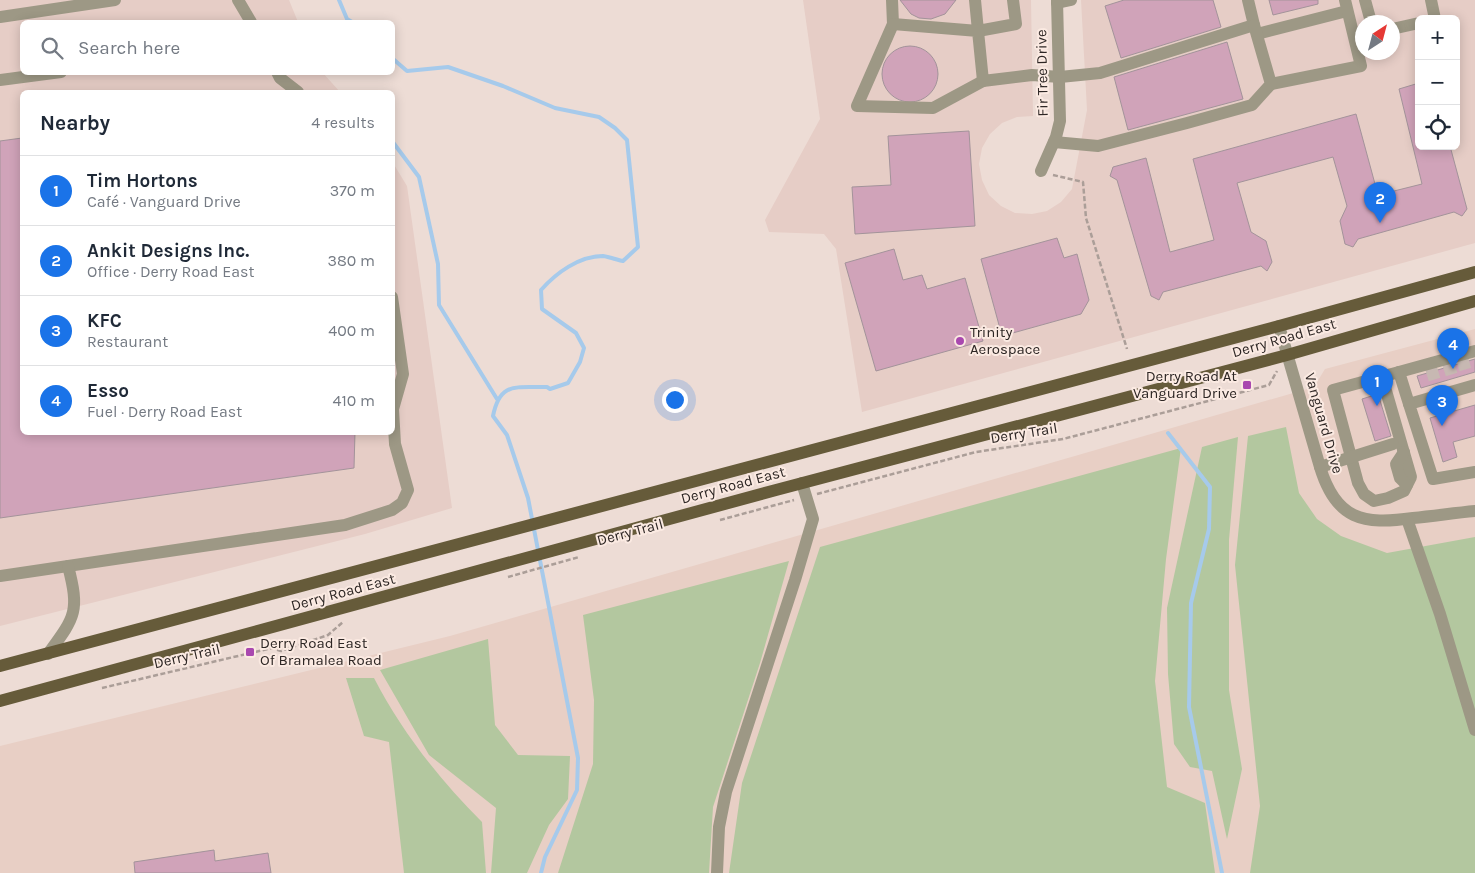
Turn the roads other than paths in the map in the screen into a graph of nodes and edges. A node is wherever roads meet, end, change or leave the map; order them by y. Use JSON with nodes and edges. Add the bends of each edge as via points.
{"nodes":[{"id":1,"x":115,"y":0,"type":"edge"},
{"id":2,"x":238,"y":0,"type":"edge"},
{"id":3,"x":892,"y":0,"type":"edge"},
{"id":4,"x":975,"y":0,"type":"edge"},
{"id":5,"x":1014,"y":0,"type":"edge"},
{"id":6,"x":1071,"y":0,"type":"edge"},
{"id":7,"x":1248,"y":0,"type":"edge"},
{"id":8,"x":1365,"y":0,"type":"edge"},
{"id":9,"x":1431,"y":0,"type":"edge"},
{"id":10,"x":1057,"y":2,"type":"edge"},
{"id":11,"x":1346,"y":5,"type":"edge"},
{"id":12,"x":1369,"y":15,"type":"edge"},
{"id":13,"x":1434,"y":15,"type":"edge"},
{"id":14,"x":0,"y":16,"type":"edge"},
{"id":15,"x":250,"y":20,"type":"edge"},
{"id":16,"x":893,"y":24,"type":"junction"},
{"id":17,"x":1415,"y":24,"type":"edge"},
{"id":18,"x":1400,"y":27,"type":"edge"},
{"id":19,"x":1255,"y":29,"type":"junction"},
{"id":20,"x":978,"y":31,"type":"junction"},
{"id":21,"x":38,"y":75,"type":"edge"},
{"id":22,"x":278,"y":75,"type":"edge"},
{"id":23,"x":1060,"y":77,"type":"junction"},
{"id":24,"x":0,"y":80,"type":"edge"},
{"id":25,"x":983,"y":81,"type":"junction"},
{"id":26,"x":1271,"y":84,"type":"junction"},
{"id":27,"x":295,"y":90,"type":"edge"},
{"id":28,"x":1054,"y":142,"type":"junction"},
{"id":29,"x":1041,"y":171,"type":"road end"},
{"id":30,"x":1475,"y":272,"type":"edge"},
{"id":31,"x":1475,"y":301,"type":"edge"},
{"id":32,"x":395,"y":316,"type":"edge"},
{"id":33,"x":1279,"y":326,"type":"junction"},
{"id":34,"x":1475,"y":351,"type":"edge"},
{"id":35,"x":1287,"y":355,"type":"junction"},
{"id":36,"x":1399,"y":372,"type":"junction"},
{"id":37,"x":1382,"y":377,"type":"junction"},
{"id":38,"x":1471,"y":382,"type":"edge"},
{"id":39,"x":395,"y":403,"type":"edge"},
{"id":40,"x":1409,"y":404,"type":"junction"},
{"id":41,"x":395,"y":432,"type":"edge"},
{"id":42,"x":1393,"y":444,"type":"dead end"},
{"id":43,"x":1351,"y":457,"type":"junction"},
{"id":44,"x":1320,"y":467,"type":"junction"},
{"id":45,"x":1475,"y":472,"type":"edge"},
{"id":46,"x":802,"y":483,"type":"junction"},
{"id":47,"x":1475,"y":511,"type":"edge"},
{"id":48,"x":1407,"y":519,"type":"junction"},
{"id":49,"x":68,"y":566,"type":"junction"},
{"id":50,"x":0,"y":576,"type":"edge"},
{"id":51,"x":48,"y":654,"type":"junction"},
{"id":52,"x":0,"y":666,"type":"edge"},
{"id":53,"x":0,"y":701,"type":"edge"},
{"id":54,"x":1475,"y":730,"type":"edge"},
{"id":55,"x":717,"y":873,"type":"edge"}],
"edges":[{"from":1,"to":14,"type":"street"},
{"from":2,"to":15,"type":"street"},
{"from":3,"to":16,"type":"street"},
{"from":4,"to":20,"type":"street"},
{"from":5,"to":20,"type":"street","via":[[1016,24]]},
{"from":6,"to":10,"type":"street"},
{"from":7,"to":19,"type":"street"},
{"from":8,"to":12,"type":"street"},
{"from":9,"to":13,"type":"street"},
{"from":10,"to":23,"type":"street","name":"Fir Tree Drive"},
{"from":11,"to":19,"type":"street"},
{"from":11,"to":26,"type":"street","via":[[1361,66]]},
{"from":16,"to":20,"type":"street"},
{"from":16,"to":25,"type":"street","via":[[857,106],[933,108]]},
{"from":17,"to":18,"type":"street"},
{"from":19,"to":23,"type":"street","via":[[1100,72]]},
{"from":19,"to":26,"type":"street"},
{"from":20,"to":25,"type":"street"},
{"from":21,"to":24,"type":"street"},
{"from":22,"to":27,"type":"street"},
{"from":23,"to":25,"type":"street","via":[[1032,75]]},
{"from":23,"to":28,"type":"street","name":"Fir Tree Drive","via":[[1060,121]]},
{"from":26,"to":28,"type":"street","via":[[1252,105],[1169,128],[1098,146]]},
{"from":28,"to":29,"type":"street","name":"Fir Tree Drive"},
{"from":30,"to":33,"type":"main road","name":"Derry Road East"},
{"from":31,"to":35,"type":"main road","name":"Derry Road East"},
{"from":32,"to":39,"type":"street","via":[[404,374]]},
{"from":33,"to":35,"type":"street","name":"Vanguard Drive"},
{"from":33,"to":51,"type":"main road","name":"Derry Road East"},
{"from":34,"to":36,"type":"street"},
{"from":35,"to":44,"type":"street","name":"Vanguard Drive"},
{"from":35,"to":46,"type":"main road","name":"Derry Road East"},
{"from":36,"to":37,"type":"street"},
{"from":36,"to":40,"type":"street"},
{"from":37,"to":43,"type":"street","via":[[1333,390]]},
{"from":37,"to":43,"type":"street","via":[[1411,477],[1404,491],[1374,501],[1364,494]]},
{"from":38,"to":40,"type":"street","via":[[1437,390]]},
{"from":40,"to":45,"type":"street","via":[[1433,479]]},
{"from":41,"to":49,"type":"street","via":[[408,490],[402,503],[387,512],[345,524]]},
{"from":42,"to":43,"type":"street"},
{"from":43,"to":44,"type":"street"},
{"from":44,"to":48,"type":"street","name":"Vanguard Drive","via":[[1334,500],[1351,514],[1382,522]]},
{"from":46,"to":53,"type":"main road","name":"Derry Road East"},
{"from":46,"to":55,"type":"street","via":[[813,519],[726,792],[718,827]]},
{"from":47,"to":48,"type":"street","name":"Vanguard Drive"},
{"from":48,"to":54,"type":"street"},
{"from":49,"to":50,"type":"street"},
{"from":49,"to":51,"type":"street","via":[[76,596],[74,617]]},
{"from":51,"to":52,"type":"main road","name":"Derry Road East"}]}
